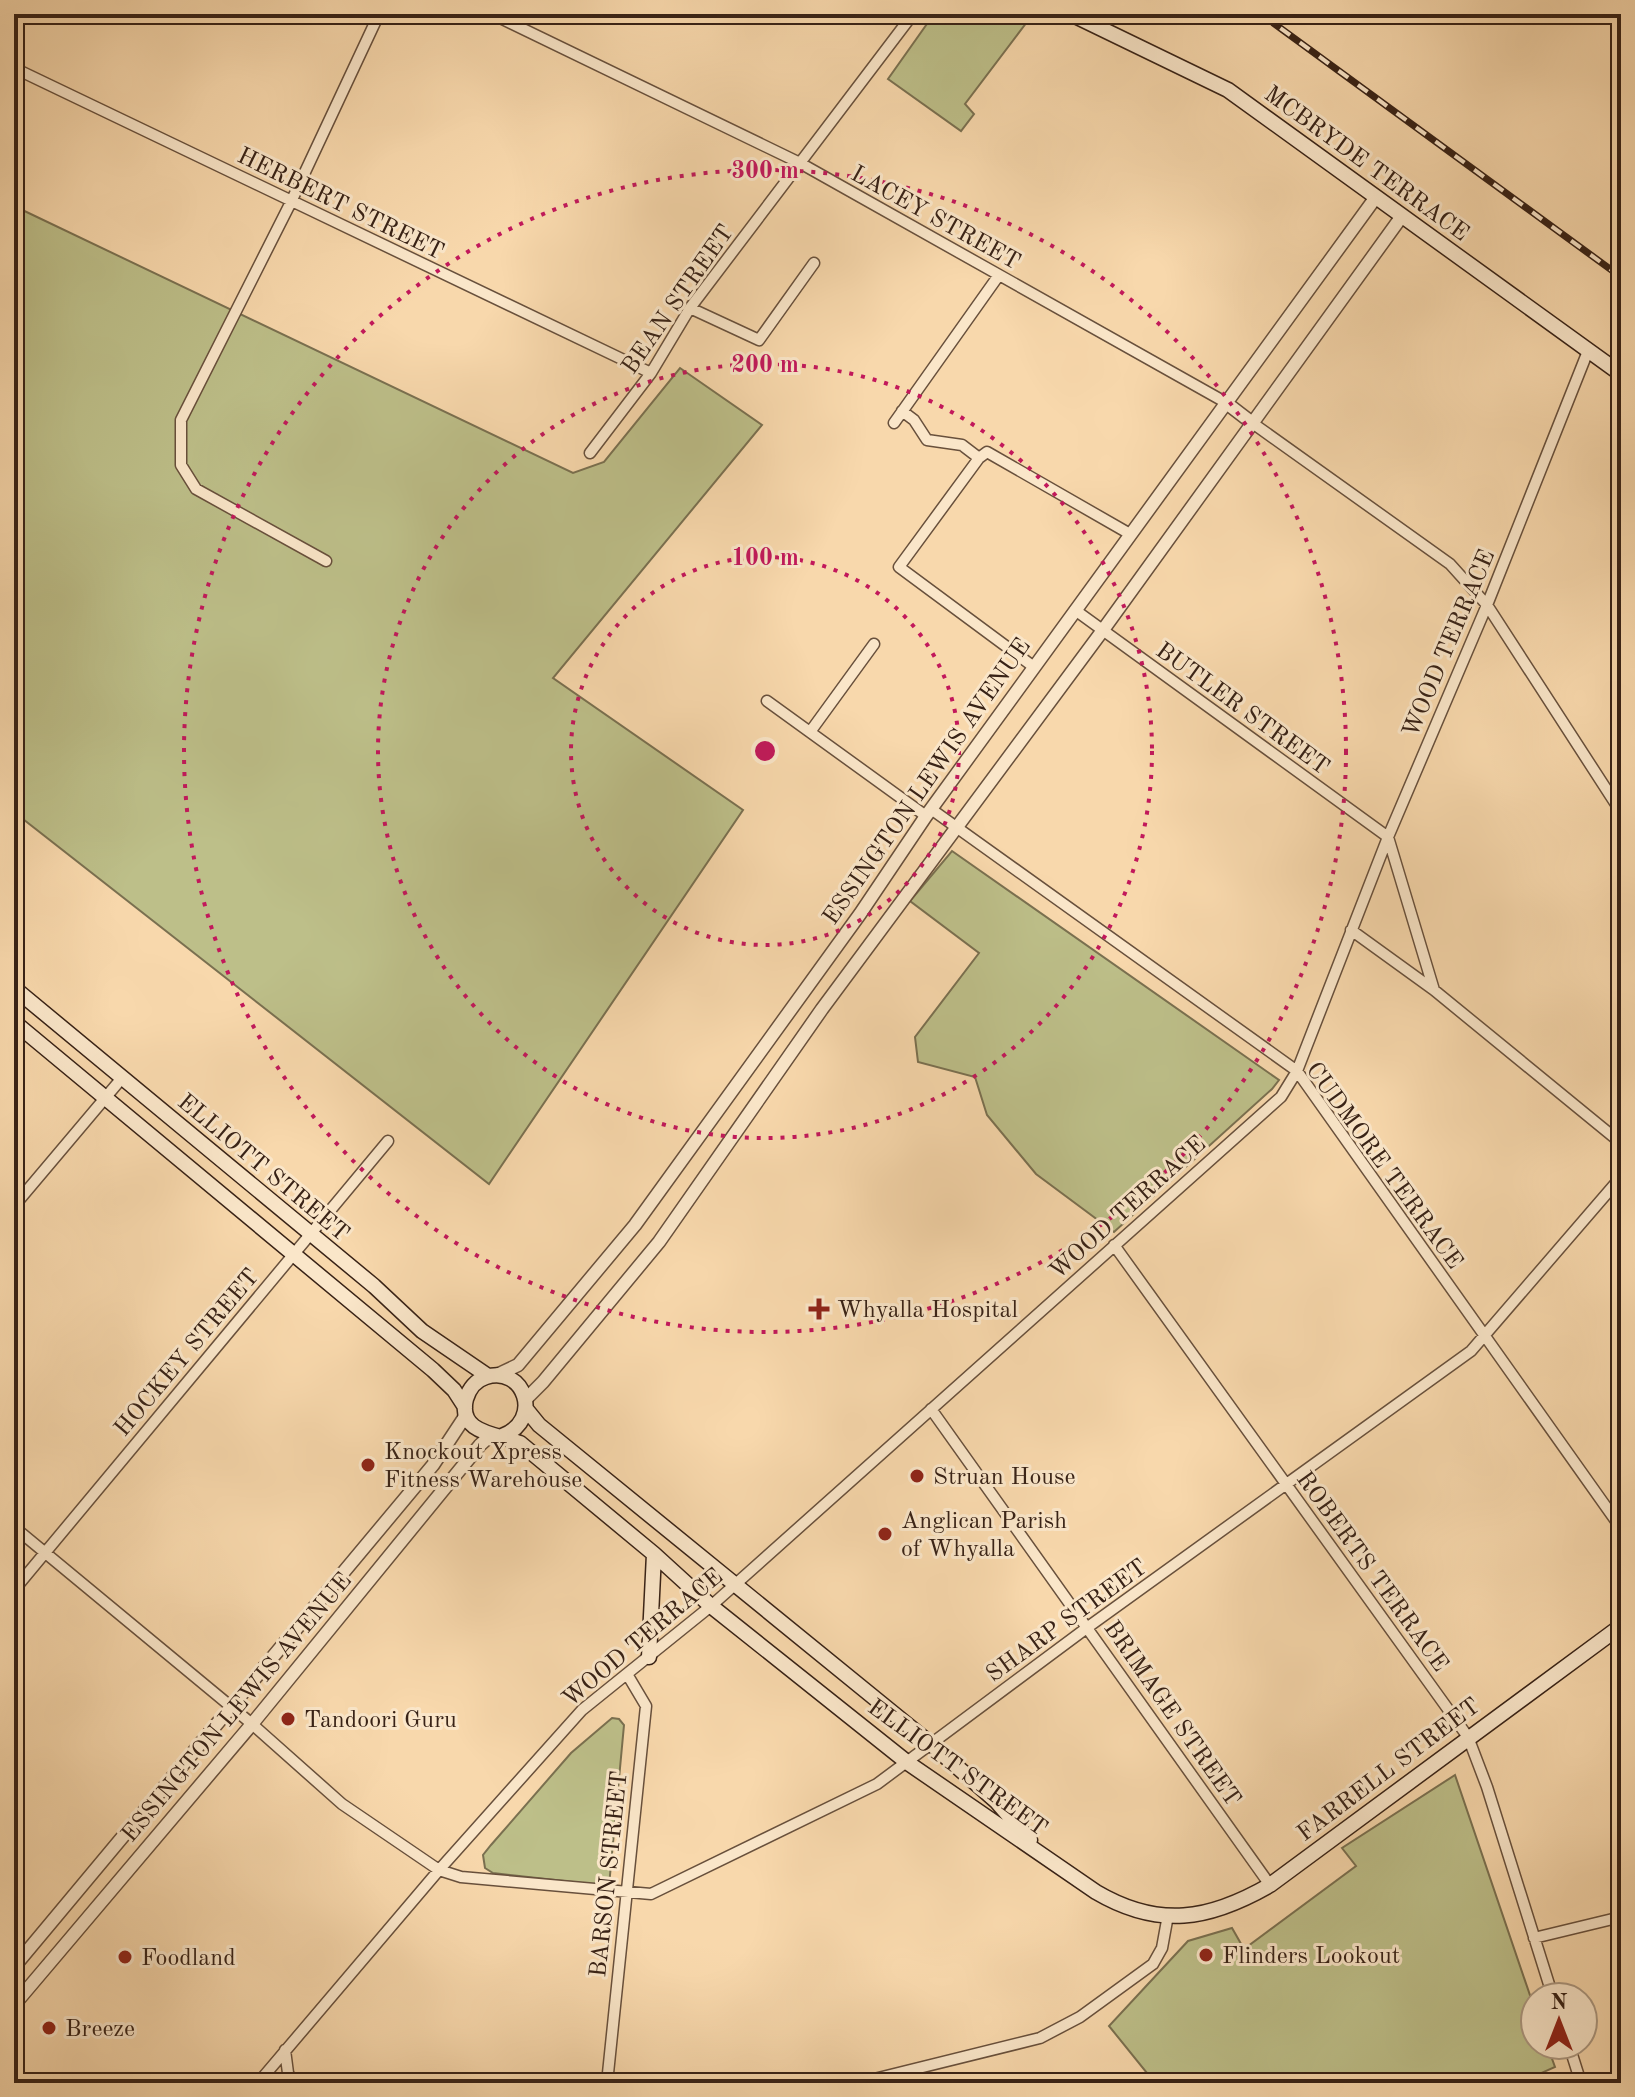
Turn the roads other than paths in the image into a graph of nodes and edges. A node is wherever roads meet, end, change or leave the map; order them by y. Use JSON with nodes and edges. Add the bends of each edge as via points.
{"nodes":[{"id":1,"x":379,"y":14,"type":"edge"},
{"id":2,"x":492,"y":14,"type":"edge"},
{"id":3,"x":913,"y":14,"type":"edge"},
{"id":4,"x":1071,"y":14,"type":"edge"},
{"id":5,"x":14,"y":68,"type":"edge"},
{"id":6,"x":800,"y":163,"type":"junction"},
{"id":7,"x":1376,"y":197,"type":"junction"},
{"id":8,"x":291,"y":202,"type":"junction"},
{"id":9,"x":1402,"y":216,"type":"junction"},
{"id":10,"x":814,"y":263,"type":"dead end"},
{"id":11,"x":999,"y":275,"type":"junction"},
{"id":12,"x":690,"y":308,"type":"junction"},
{"id":13,"x":1588,"y":351,"type":"junction"},
{"id":14,"x":651,"y":373,"type":"junction"},
{"id":15,"x":1621,"y":374,"type":"edge"},
{"id":16,"x":1225,"y":402,"type":"junction"},
{"id":17,"x":902,"y":411,"type":"junction"},
{"id":18,"x":1251,"y":422,"type":"junction"},
{"id":19,"x":894,"y":423,"type":"dead end"},
{"id":20,"x":590,"y":453,"type":"dead end"},
{"id":21,"x":979,"y":458,"type":"junction"},
{"id":22,"x":1130,"y":534,"type":"junction"},
{"id":23,"x":326,"y":561,"type":"dead end"},
{"id":24,"x":1487,"y":605,"type":"junction"},
{"id":25,"x":1075,"y":610,"type":"junction"},
{"id":26,"x":1103,"y":630,"type":"junction"},
{"id":27,"x":874,"y":644,"type":"dead end"},
{"id":28,"x":1034,"y":667,"type":"junction"},
{"id":29,"x":767,"y":701,"type":"dead end"},
{"id":30,"x":810,"y":732,"type":"junction"},
{"id":31,"x":1621,"y":812,"type":"edge"},
{"id":32,"x":928,"y":813,"type":"junction"},
{"id":33,"x":955,"y":827,"type":"junction"},
{"id":34,"x":1388,"y":837,"type":"junction"},
{"id":35,"x":1351,"y":930,"type":"junction"},
{"id":36,"x":14,"y":988,"type":"edge"},
{"id":37,"x":1434,"y":990,"type":"junction"},
{"id":38,"x":14,"y":1022,"type":"edge"},
{"id":39,"x":1297,"y":1071,"type":"junction"},
{"id":40,"x":122,"y":1078,"type":"junction"},
{"id":41,"x":104,"y":1098,"type":"junction"},
{"id":42,"x":388,"y":1141,"type":"dead end"},
{"id":43,"x":1621,"y":1143,"type":"edge"},
{"id":44,"x":1621,"y":1177,"type":"edge"},
{"id":45,"x":14,"y":1206,"type":"edge"},
{"id":46,"x":310,"y":1233,"type":"junction"},
{"id":47,"x":1114,"y":1245,"type":"junction"},
{"id":48,"x":292,"y":1255,"type":"junction"},
{"id":49,"x":1483,"y":1336,"type":"junction"},
{"id":50,"x":493,"y":1376,"type":"junction"},
{"id":51,"x":526,"y":1404,"type":"junction"},
{"id":52,"x":931,"y":1409,"type":"junction"},
{"id":53,"x":466,"y":1411,"type":"junction"},
{"id":54,"x":496,"y":1436,"type":"junction"},
{"id":55,"x":1287,"y":1484,"type":"junction"},
{"id":56,"x":14,"y":1527,"type":"edge"},
{"id":57,"x":1621,"y":1528,"type":"edge"},
{"id":58,"x":44,"y":1553,"type":"junction"},
{"id":59,"x":654,"y":1554,"type":"junction"},
{"id":60,"x":736,"y":1584,"type":"junction"},
{"id":61,"x":14,"y":1590,"type":"edge"},
{"id":62,"x":711,"y":1606,"type":"junction"},
{"id":63,"x":1621,"y":1626,"type":"edge"},
{"id":64,"x":1088,"y":1627,"type":"junction"},
{"id":65,"x":649,"y":1657,"type":"junction"},
{"id":66,"x":627,"y":1674,"type":"junction"},
{"id":67,"x":231,"y":1708,"type":"junction"},
{"id":68,"x":252,"y":1724,"type":"junction"},
{"id":69,"x":1468,"y":1737,"type":"junction"},
{"id":70,"x":931,"y":1744,"type":"junction"},
{"id":71,"x":908,"y":1763,"type":"junction"},
{"id":72,"x":1043,"y":1856,"type":"junction"},
{"id":73,"x":439,"y":1870,"type":"junction"},
{"id":74,"x":1270,"y":1885,"type":"junction"},
{"id":75,"x":627,"y":1892,"type":"junction"},
{"id":76,"x":1168,"y":1915,"type":"junction"},
{"id":77,"x":1621,"y":1917,"type":"edge"},
{"id":78,"x":1534,"y":1938,"type":"junction"},
{"id":79,"x":14,"y":1967,"type":"edge"},
{"id":80,"x":1548,"y":1981,"type":"edge"},
{"id":81,"x":14,"y":2005,"type":"edge"},
{"id":82,"x":285,"y":2050,"type":"junction"},
{"id":83,"x":1574,"y":2061,"type":"edge"},
{"id":84,"x":14,"y":2072,"type":"edge"},
{"id":85,"x":19,"y":2079,"type":"edge"},
{"id":86,"x":60,"y":2083,"type":"edge"},
{"id":87,"x":258,"y":2083,"type":"edge"},
{"id":88,"x":293,"y":2083,"type":"edge"},
{"id":89,"x":607,"y":2083,"type":"edge"},
{"id":90,"x":858,"y":2083,"type":"edge"},
{"id":91,"x":1581,"y":2083,"type":"edge"}],
"edges":[{"from":1,"to":8,"type":"street"},
{"from":2,"to":6,"type":"street","name":"LACEY STREET"},
{"from":3,"to":6,"type":"street","name":"BEAN STREET"},
{"from":4,"to":7,"type":"main road","name":"MCBRYDE TERRACE","via":[[1228,90]]},
{"from":5,"to":8,"type":"street","name":"HERBERT STREET"},
{"from":6,"to":11,"type":"street","name":"LACEY STREET"},
{"from":6,"to":12,"type":"street","name":"BEAN STREET"},
{"from":7,"to":9,"type":"main road","name":"MCBRYDE TERRACE"},
{"from":7,"to":16,"type":"street","name":"ESSINGTON LEWIS AVENUE"},
{"from":8,"to":14,"type":"street","name":"HERBERT STREET"},
{"from":8,"to":23,"type":"street","via":[[181,420],[181,465],[196,489]]},
{"from":9,"to":13,"type":"main road","name":"MCBRYDE TERRACE"},
{"from":9,"to":18,"type":"street","name":"ESSINGTON LEWIS AVENUE"},
{"from":10,"to":12,"type":"street","via":[[759,340]]},
{"from":11,"to":16,"type":"street","name":"LACEY STREET"},
{"from":11,"to":17,"type":"street"},
{"from":12,"to":14,"type":"street","name":"BEAN STREET"},
{"from":13,"to":15,"type":"main road","name":"MCBRYDE TERRACE"},
{"from":13,"to":24,"type":"street","name":"WOOD TERRACE"},
{"from":14,"to":20,"type":"street","name":"BEAN STREET"},
{"from":16,"to":18,"type":"street"},
{"from":16,"to":22,"type":"street","name":"ESSINGTON LEWIS AVENUE"},
{"from":17,"to":19,"type":"street"},
{"from":17,"to":21,"type":"street","via":[[927,440],[962,445]]},
{"from":18,"to":24,"type":"street","via":[[1450,564]]},
{"from":18,"to":26,"type":"street","name":"ESSINGTON LEWIS AVENUE"},
{"from":21,"to":22,"type":"street","via":[[987,452]]},
{"from":21,"to":28,"type":"street","via":[[899,567]]},
{"from":22,"to":25,"type":"street","name":"ESSINGTON LEWIS AVENUE"},
{"from":24,"to":31,"type":"street"},
{"from":24,"to":34,"type":"street","name":"WOOD TERRACE"},
{"from":25,"to":26,"type":"street","name":"BUTLER STREET"},
{"from":25,"to":28,"type":"street","name":"ESSINGTON LEWIS AVENUE"},
{"from":26,"to":33,"type":"street","name":"ESSINGTON LEWIS AVENUE"},
{"from":26,"to":34,"type":"street","name":"BUTLER STREET"},
{"from":27,"to":30,"type":"street"},
{"from":28,"to":32,"type":"street","name":"ESSINGTON LEWIS AVENUE"},
{"from":29,"to":30,"type":"street","name":"CUDMORE TERRACE"},
{"from":30,"to":32,"type":"street","name":"CUDMORE TERRACE"},
{"from":32,"to":33,"type":"street","name":"CUDMORE TERRACE"},
{"from":32,"to":50,"type":"street","name":"ESSINGTON LEWIS AVENUE","via":[[635,1225],[518,1365]]},
{"from":33,"to":39,"type":"street","name":"CUDMORE TERRACE"},
{"from":33,"to":51,"type":"street","name":"ESSINGTON LEWIS AVENUE","via":[[659,1242]]},
{"from":34,"to":35,"type":"street","name":"WOOD TERRACE"},
{"from":34,"to":37,"type":"street"},
{"from":35,"to":37,"type":"street"},
{"from":35,"to":39,"type":"street","name":"WOOD TERRACE"},
{"from":36,"to":40,"type":"main road","name":"ELLIOTT STREET"},
{"from":37,"to":43,"type":"street"},
{"from":38,"to":41,"type":"main road","name":"ELLIOTT STREET"},
{"from":39,"to":47,"type":"street","name":"WOOD TERRACE","via":[[1281,1097]]},
{"from":39,"to":49,"type":"street","name":"CUDMORE TERRACE"},
{"from":40,"to":41,"type":"street"},
{"from":40,"to":46,"type":"main road","name":"ELLIOTT STREET"},
{"from":41,"to":45,"type":"street"},
{"from":41,"to":48,"type":"main road","name":"ELLIOTT STREET"},
{"from":42,"to":46,"type":"street","name":"HOCKEY STREET"},
{"from":44,"to":49,"type":"street","name":"SHARP STREET"},
{"from":46,"to":48,"type":"street","name":"HOCKEY STREET"},
{"from":46,"to":50,"type":"main road","name":"ELLIOTT STREET","via":[[422,1331]]},
{"from":47,"to":52,"type":"street","name":"WOOD TERRACE"},
{"from":47,"to":55,"type":"street","name":"ROBERTS TERRACE"},
{"from":48,"to":53,"type":"main road","name":"ELLIOTT STREET","via":[[433,1370]]},
{"from":48,"to":58,"type":"street","name":"HOCKEY STREET"},
{"from":49,"to":55,"type":"street","name":"SHARP STREET","via":[[1471,1351]]},
{"from":49,"to":57,"type":"street","name":"CUDMORE TERRACE"},
{"from":50,"to":51,"type":"main road","via":[[515,1382]]},
{"from":50,"to":53,"type":"main road","via":[[471,1388]]},
{"from":51,"to":54,"type":"main road","via":[[518,1426]]},
{"from":51,"to":60,"type":"main road","name":"ELLIOTT STREET","via":[[539,1425]]},
{"from":52,"to":60,"type":"street","name":"WOOD TERRACE"},
{"from":52,"to":64,"type":"street","name":"BRIMAGE STREET"},
{"from":53,"to":54,"type":"main road","via":[[475,1429]]},
{"from":53,"to":67,"type":"street","name":"ESSINGTON LEWIS AVENUE","via":[[433,1465]]},
{"from":54,"to":59,"type":"main road","name":"ELLIOTT STREET","via":[[520,1443]]},
{"from":54,"to":68,"type":"street","name":"ESSINGTON LEWIS AVENUE","via":[[480,1445]]},
{"from":55,"to":64,"type":"street","name":"SHARP STREET"},
{"from":55,"to":69,"type":"street","name":"ROBERTS TERRACE"},
{"from":56,"to":58,"type":"street"},
{"from":58,"to":61,"type":"street","name":"HOCKEY STREET"},
{"from":58,"to":67,"type":"street"},
{"from":59,"to":62,"type":"main road","name":"ELLIOTT STREET"},
{"from":59,"to":65,"type":"main road"},
{"from":60,"to":62,"type":"street","name":"WOOD TERRACE"},
{"from":60,"to":70,"type":"main road","name":"ELLIOTT STREET"},
{"from":62,"to":65,"type":"street","name":"WOOD TERRACE"},
{"from":62,"to":71,"type":"main road","name":"ELLIOTT STREET"},
{"from":63,"to":69,"type":"main road","name":"FARRELL STREET"},
{"from":64,"to":70,"type":"street","name":"SHARP STREET"},
{"from":64,"to":74,"type":"street","name":"BRIMAGE STREET"},
{"from":65,"to":66,"type":"street","name":"WOOD TERRACE"},
{"from":66,"to":73,"type":"street","name":"WOOD TERRACE","via":[[582,1710]]},
{"from":66,"to":75,"type":"street","name":"BARSON STREET","via":[[646,1706]]},
{"from":67,"to":68,"type":"street"},
{"from":67,"to":79,"type":"street","name":"ESSINGTON LEWIS AVENUE"},
{"from":68,"to":73,"type":"street","via":[[342,1804]]},
{"from":68,"to":81,"type":"street","name":"ESSINGTON LEWIS AVENUE"},
{"from":69,"to":74,"type":"main road","name":"FARRELL STREET"},
{"from":69,"to":78,"type":"street","name":"ROBERTS TERRACE"},
{"from":70,"to":71,"type":"street","name":"SHARP STREET"},
{"from":70,"to":72,"type":"main road","name":"ELLIOTT STREET","via":[[996,1801]]},
{"from":71,"to":72,"type":"main road","name":"ELLIOTT STREET"},
{"from":71,"to":75,"type":"street","name":"SHARP STREET","via":[[877,1784],[651,1894]]},
{"from":72,"to":76,"type":"main road","name":"FARRELL STREET","via":[[1120,1906]]},
{"from":73,"to":75,"type":"street","name":"SHARP STREET","via":[[461,1877]]},
{"from":73,"to":82,"type":"street","name":"WOOD TERRACE"},
{"from":74,"to":76,"type":"main road","name":"FARRELL STREET","via":[[1212,1912]]},
{"from":75,"to":89,"type":"street","name":"BARSON STREET"},
{"from":76,"to":90,"type":"street","via":[[1153,1964],[1061,2029],[988,2053]]},
{"from":77,"to":78,"type":"street"},
{"from":78,"to":80,"type":"street","name":"ROBERTS TERRACE"},
{"from":82,"to":87,"type":"street","name":"WOOD TERRACE"},
{"from":82,"to":88,"type":"street"},
{"from":83,"to":91,"type":"street"},
{"from":84,"to":85,"type":"street"},
{"from":85,"to":86,"type":"street"}]}
